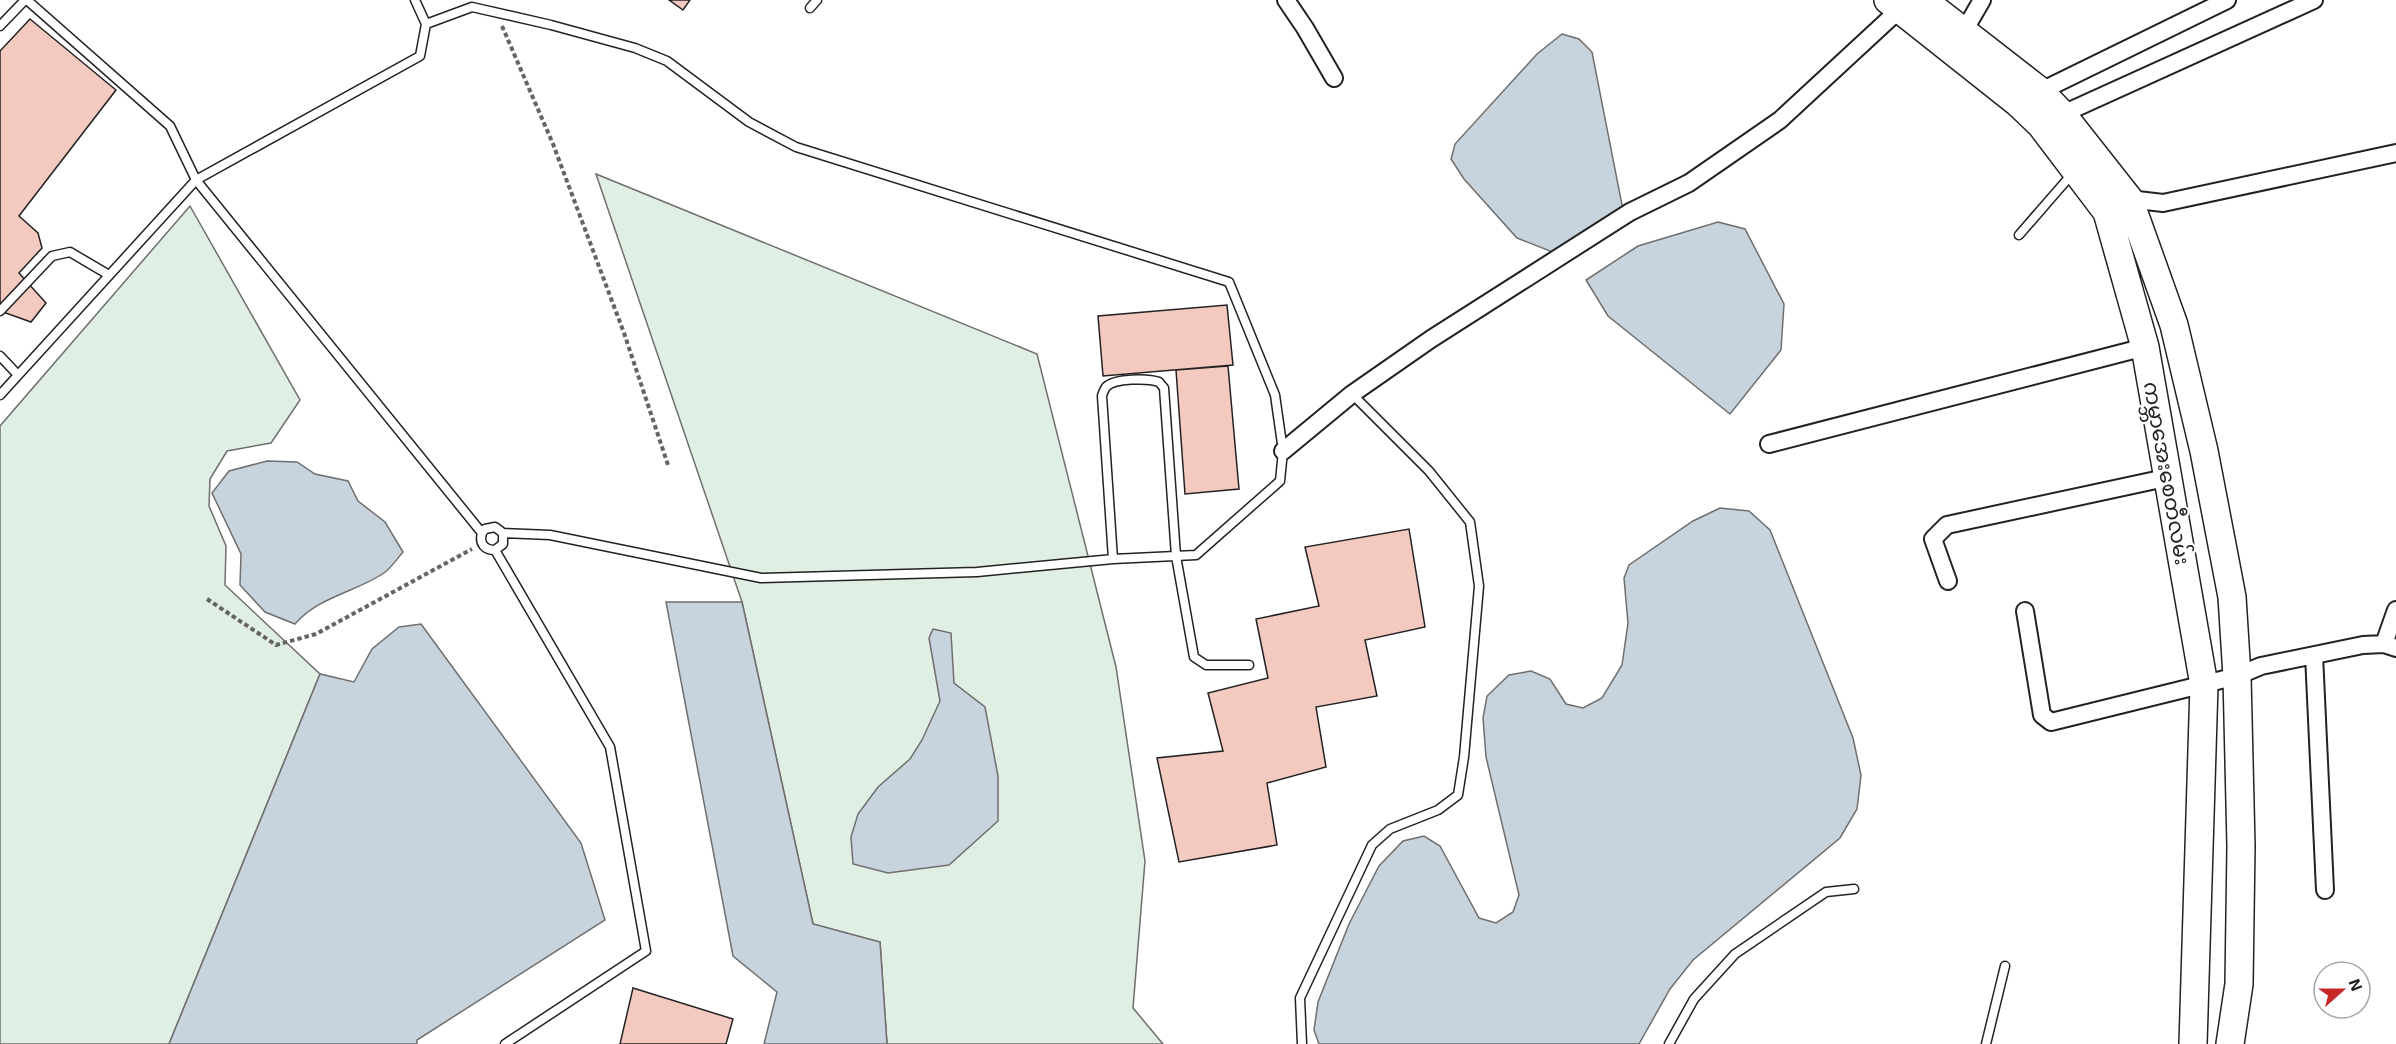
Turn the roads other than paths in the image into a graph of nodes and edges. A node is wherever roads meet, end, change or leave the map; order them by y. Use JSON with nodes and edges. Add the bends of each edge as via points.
{"nodes":[{"id":1,"x":26,"y":0,"type":"edge"},
{"id":2,"x":415,"y":0,"type":"edge"},
{"id":3,"x":817,"y":0,"type":"edge"},
{"id":4,"x":1286,"y":0,"type":"edge"},
{"id":5,"x":1982,"y":0,"type":"edge"},
{"id":6,"x":2226,"y":0,"type":"edge"},
{"id":7,"x":2314,"y":0,"type":"edge"},
{"id":8,"x":470,"y":3,"type":"edge"},
{"id":9,"x":1904,"y":3,"type":"edge"},
{"id":10,"x":810,"y":8,"type":"dead end"},
{"id":11,"x":426,"y":24,"type":"junction"},
{"id":12,"x":0,"y":26,"type":"edge"},
{"id":13,"x":1964,"y":31,"type":"junction"},
{"id":14,"x":1334,"y":78,"type":"dead end"},
{"id":15,"x":2029,"y":97,"type":"junction"},
{"id":16,"x":2051,"y":119,"type":"junction"},
{"id":17,"x":2396,"y":153,"type":"edge"},
{"id":18,"x":2075,"y":170,"type":"junction"},
{"id":19,"x":196,"y":180,"type":"junction"},
{"id":20,"x":2129,"y":199,"type":"junction"},
{"id":21,"x":2019,"y":235,"type":"dead end"},
{"id":22,"x":109,"y":275,"type":"junction"},
{"id":23,"x":0,"y":311,"type":"edge"},
{"id":24,"x":2145,"y":347,"type":"junction"},
{"id":25,"x":0,"y":356,"type":"edge"},
{"id":26,"x":18,"y":375,"type":"junction"},
{"id":27,"x":1352,"y":394,"type":"junction"},
{"id":28,"x":0,"y":395,"type":"edge"},
{"id":29,"x":1769,"y":444,"type":"dead end"},
{"id":30,"x":1283,"y":451,"type":"junction"},
{"id":31,"x":2170,"y":477,"type":"junction"},
{"id":32,"x":482,"y":533,"type":"junction"},
{"id":33,"x":503,"y":533,"type":"junction"},
{"id":34,"x":495,"y":550,"type":"junction"},
{"id":35,"x":1176,"y":556,"type":"junction"},
{"id":36,"x":1113,"y":559,"type":"junction"},
{"id":37,"x":1948,"y":581,"type":"dead end"},
{"id":38,"x":2396,"y":610,"type":"edge"},
{"id":39,"x":2025,"y":611,"type":"dead end"},
{"id":40,"x":2390,"y":646,"type":"edge"},
{"id":41,"x":2314,"y":655,"type":"junction"},
{"id":42,"x":1249,"y":664,"type":"dead end"},
{"id":43,"x":2237,"y":676,"type":"junction"},
{"id":44,"x":2204,"y":685,"type":"junction"},
{"id":45,"x":1854,"y":889,"type":"dead end"},
{"id":46,"x":2325,"y":890,"type":"dead end"},
{"id":47,"x":2005,"y":966,"type":"dead end"},
{"id":48,"x":505,"y":1044,"type":"edge"},
{"id":49,"x":1302,"y":1044,"type":"edge"},
{"id":50,"x":1670,"y":1044,"type":"edge"},
{"id":51,"x":1986,"y":1044,"type":"edge"},
{"id":52,"x":2193,"y":1044,"type":"edge"},
{"id":53,"x":2230,"y":1044,"type":"edge"}],
"edges":[{"from":1,"to":12,"type":"lane"},
{"from":1,"to":19,"type":"lane","via":[[170,126]]},
{"from":2,"to":11,"type":"lane"},
{"from":3,"to":10,"type":"lane"},
{"from":4,"to":14,"type":"street"},
{"from":5,"to":13,"type":"street"},
{"from":6,"to":15,"type":"street"},
{"from":7,"to":16,"type":"street"},
{"from":8,"to":11,"type":"lane"},
{"from":8,"to":30,"type":"lane","via":[[635,48],[667,61],[749,122],[796,147],[1229,282],[1275,395]]},
{"from":9,"to":13,"type":"main road","name":"ကမ္ဘာအေးစေတီလမ်း"},
{"from":9,"to":15,"type":"main road","name":"ကမ္ဘာအေးစေတီလမ်း"},
{"from":9,"to":27,"type":"street","via":[[1780,120],[1689,183],[1630,212],[1551,261]]},
{"from":11,"to":19,"type":"lane","via":[[420,56]]},
{"from":13,"to":15,"type":"main road","name":"ကမ္ဘာအေးစေတီလမ်း"},
{"from":15,"to":16,"type":"main road","name":"ကမ္ဘာအေးစေတီလမ်း"},
{"from":16,"to":18,"type":"main road","name":"ကမ္ဘာအေးစေတီလမ်း"},
{"from":16,"to":20,"type":"main road","name":"ကမ္ဘာအေးစေတီလမ်း"},
{"from":17,"to":20,"type":"street","via":[[2163,203]]},
{"from":18,"to":21,"type":"lane"},
{"from":18,"to":24,"type":"main road","name":"ကမ္ဘာအေးစေတီလမ်း","via":[[2107,212]]},
{"from":19,"to":22,"type":"lane"},
{"from":19,"to":32,"type":"lane"},
{"from":20,"to":43,"type":"main road","name":"ကမ္ဘာအေးစေတီလမ်း","via":[[2174,325],[2204,451],[2232,597]]},
{"from":22,"to":23,"type":"lane","via":[[70,252],[52,256]]},
{"from":22,"to":26,"type":"lane"},
{"from":24,"to":29,"type":"street"},
{"from":24,"to":31,"type":"main road","name":"ကမ္ဘာအေးစေတီလမ်း"},
{"from":25,"to":26,"type":"lane"},
{"from":26,"to":28,"type":"lane"},
{"from":27,"to":30,"type":"street"},
{"from":27,"to":49,"type":"lane","via":[[1429,471],[1470,522],[1479,586],[1458,795],[1438,810],[1390,829],[1372,845],[1300,998]]},
{"from":30,"to":35,"type":"lane","via":[[1280,481],[1196,555]]},
{"from":31,"to":37,"type":"street","via":[[1947,525],[1933,539]]},
{"from":31,"to":44,"type":"main road","name":"ကမ္ဘာအေးစေတီလမ်း"},
{"from":32,"to":33,"type":"lane","via":[[495,526]]},
{"from":32,"to":34,"type":"lane","via":[[485,548]]},
{"from":33,"to":34,"type":"lane","via":[[503,544]]},
{"from":33,"to":36,"type":"lane","via":[[550,535],[761,578],[977,572]]},
{"from":34,"to":48,"type":"lane","via":[[610,747],[646,951]]},
{"from":35,"to":36,"type":"lane"},
{"from":35,"to":36,"type":"lane","via":[[1164,388],[1151,379],[1114,382],[1101,396]]},
{"from":35,"to":42,"type":"lane","via":[[1194,657],[1206,665]]},
{"from":38,"to":40,"type":"street"},
{"from":39,"to":44,"type":"street","via":[[2042,715],[2051,722]]},
{"from":40,"to":41,"type":"street","via":[[2363,645]]},
{"from":41,"to":43,"type":"street","via":[[2261,666]]},
{"from":41,"to":46,"type":"street"},
{"from":43,"to":44,"type":"street"},
{"from":43,"to":53,"type":"main road","name":"ကမ္ဘာအေးစေတီလမ်း","via":[[2239,984]]},
{"from":44,"to":52,"type":"main road","name":"ကမ္ဘာအေးစေတီလမ်း"},
{"from":45,"to":50,"type":"lane","via":[[1826,892],[1735,954],[1694,999]]},
{"from":47,"to":51,"type":"lane"}]}
